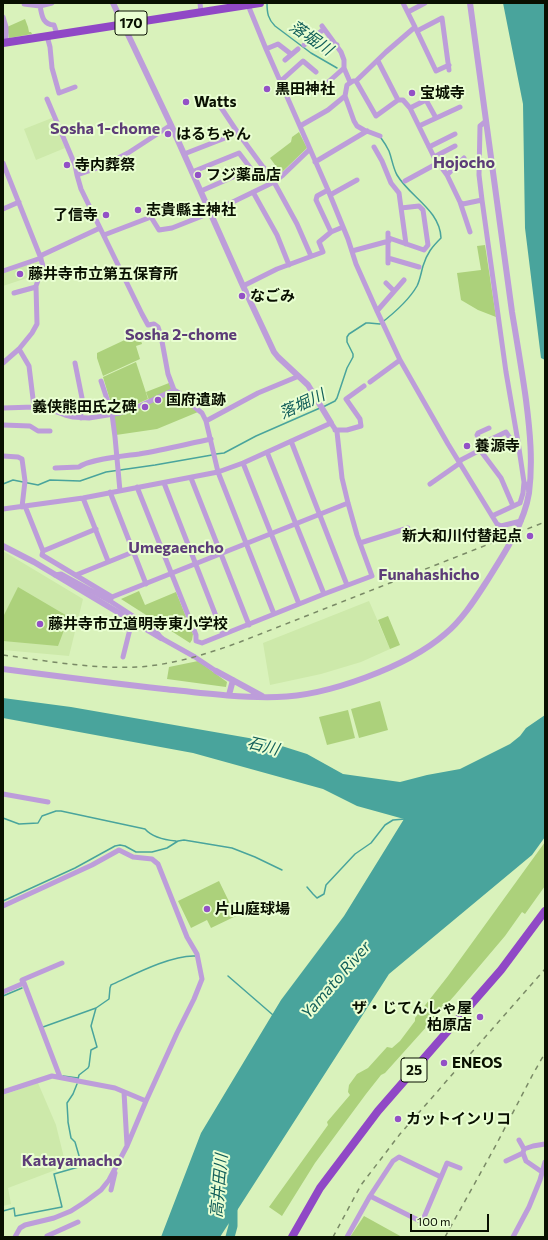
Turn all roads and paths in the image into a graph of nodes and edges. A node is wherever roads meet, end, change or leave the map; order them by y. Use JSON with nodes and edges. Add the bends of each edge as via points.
{"nodes":[{"id":1,"x":24,"y":3,"type":"edge"},
{"id":2,"x":52,"y":3,"type":"edge"},
{"id":3,"x":113,"y":3,"type":"edge"},
{"id":4,"x":200,"y":3,"type":"edge"},
{"id":5,"x":260,"y":3,"type":"edge"},
{"id":6,"x":403,"y":3,"type":"edge"},
{"id":7,"x":425,"y":3,"type":"edge"},
{"id":8,"x":470,"y":3,"type":"edge"},
{"id":9,"x":248,"y":5,"type":"junction"},
{"id":10,"x":40,"y":6,"type":"junction"},
{"id":11,"x":201,"y":12,"type":"junction"},
{"id":12,"x":408,"y":12,"type":"junction"},
{"id":13,"x":3,"y":17,"type":"edge"},
{"id":14,"x":124,"y":24,"type":"junction"},
{"id":15,"x":416,"y":29,"type":"junction"},
{"id":16,"x":57,"y":34,"type":"junction"},
{"id":17,"x":46,"y":36,"type":"junction"},
{"id":18,"x":4,"y":43,"type":"edge"},
{"id":19,"x":304,"y":45,"type":"dead end"},
{"id":20,"x":337,"y":45,"type":"junction"},
{"id":21,"x":266,"y":49,"type":"junction"},
{"id":22,"x":298,"y":49,"type":"dead end"},
{"id":23,"x":325,"y":53,"type":"dead end"},
{"id":24,"x":291,"y":54,"type":"junction"},
{"id":25,"x":285,"y":60,"type":"dead end"},
{"id":26,"x":378,"y":60,"type":"junction"},
{"id":27,"x":344,"y":68,"type":"junction"},
{"id":28,"x":316,"y":72,"type":"dead end"},
{"id":29,"x":280,"y":80,"type":"junction"},
{"id":30,"x":353,"y":81,"type":"junction"},
{"id":31,"x":75,"y":87,"type":"dead end"},
{"id":32,"x":317,"y":92,"type":"dead end"},
{"id":33,"x":345,"y":96,"type":"junction"},
{"id":34,"x":46,"y":99,"type":"dead end"},
{"id":35,"x":398,"y":100,"type":"junction"},
{"id":36,"x":220,"y":106,"type":"dead end"},
{"id":37,"x":460,"y":106,"type":"dead end"},
{"id":38,"x":410,"y":108,"type":"junction"},
{"id":39,"x":436,"y":118,"type":"junction"},
{"id":40,"x":486,"y":121,"type":"junction"},
{"id":41,"x":171,"y":125,"type":"junction"},
{"id":42,"x":300,"y":126,"type":"junction"},
{"id":43,"x":419,"y":126,"type":"junction"},
{"id":44,"x":367,"y":131,"type":"junction"},
{"id":45,"x":238,"y":132,"type":"junction"},
{"id":46,"x":455,"y":134,"type":"dead end"},
{"id":47,"x":380,"y":136,"type":"dead end"},
{"id":48,"x":455,"y":146,"type":"dead end"},
{"id":49,"x":374,"y":147,"type":"dead end"},
{"id":50,"x":429,"y":147,"type":"junction"},
{"id":51,"x":310,"y":148,"type":"junction"},
{"id":52,"x":184,"y":154,"type":"junction"},
{"id":53,"x":434,"y":157,"type":"junction"},
{"id":54,"x":464,"y":158,"type":"dead end"},
{"id":55,"x":315,"y":162,"type":"junction"},
{"id":56,"x":3,"y":163,"type":"edge"},
{"id":57,"x":438,"y":163,"type":"junction"},
{"id":58,"x":264,"y":168,"type":"junction"},
{"id":59,"x":251,"y":169,"type":"junction"},
{"id":60,"x":192,"y":172,"type":"junction"},
{"id":61,"x":447,"y":175,"type":"junction"},
{"id":62,"x":77,"y":176,"type":"junction"},
{"id":63,"x":357,"y":180,"type":"dead end"},
{"id":64,"x":405,"y":181,"type":"dead end"},
{"id":65,"x":274,"y":182,"type":"junction"},
{"id":66,"x":201,"y":191,"type":"junction"},
{"id":67,"x":253,"y":192,"type":"junction"},
{"id":68,"x":329,"y":193,"type":"junction"},
{"id":69,"x":482,"y":200,"type":"junction"},
{"id":70,"x":19,"y":202,"type":"junction"},
{"id":71,"x":460,"y":202,"type":"junction"},
{"id":72,"x":401,"y":208,"type":"junction"},
{"id":73,"x":3,"y":209,"type":"edge"},
{"id":74,"x":210,"y":213,"type":"junction"},
{"id":75,"x":100,"y":228,"type":"junction"},
{"id":76,"x":343,"y":228,"type":"junction"},
{"id":77,"x":331,"y":232,"type":"junction"},
{"id":78,"x":470,"y":232,"type":"dead end"},
{"id":79,"x":104,"y":235,"type":"junction"},
{"id":80,"x":389,"y":237,"type":"junction"},
{"id":81,"x":406,"y":244,"type":"junction"},
{"id":82,"x":352,"y":251,"type":"junction"},
{"id":83,"x":311,"y":256,"type":"junction"},
{"id":84,"x":40,"y":257,"type":"junction"},
{"id":85,"x":289,"y":265,"type":"junction"},
{"id":86,"x":419,"y":267,"type":"dead end"},
{"id":87,"x":3,"y":272,"type":"edge"},
{"id":88,"x":404,"y":280,"type":"dead end"},
{"id":89,"x":386,"y":283,"type":"dead end"},
{"id":90,"x":243,"y":286,"type":"junction"},
{"id":91,"x":36,"y":287,"type":"junction"},
{"id":92,"x":394,"y":291,"type":"junction"},
{"id":93,"x":14,"y":293,"type":"dead end"},
{"id":94,"x":377,"y":311,"type":"junction"},
{"id":95,"x":19,"y":349,"type":"junction"},
{"id":96,"x":400,"y":360,"type":"junction"},
{"id":97,"x":3,"y":363,"type":"edge"},
{"id":98,"x":76,"y":363,"type":"dead end"},
{"id":99,"x":299,"y":376,"type":"junction"},
{"id":100,"x":101,"y":381,"type":"dead end"},
{"id":101,"x":370,"y":382,"type":"dead end"},
{"id":102,"x":364,"y":386,"type":"dead end"},
{"id":103,"x":174,"y":390,"type":"junction"},
{"id":104,"x":34,"y":407,"type":"junction"},
{"id":105,"x":3,"y":408,"type":"edge"},
{"id":106,"x":112,"y":414,"type":"junction"},
{"id":107,"x":82,"y":418,"type":"junction"},
{"id":108,"x":206,"y":421,"type":"junction"},
{"id":109,"x":331,"y":423,"type":"junction"},
{"id":110,"x":3,"y":425,"type":"edge"},
{"id":111,"x":490,"y":428,"type":"dead end"},
{"id":112,"x":335,"y":430,"type":"junction"},
{"id":113,"x":50,"y":431,"type":"dead end"},
{"id":114,"x":211,"y":439,"type":"junction"},
{"id":115,"x":291,"y":441,"type":"junction"},
{"id":116,"x":518,"y":442,"type":"junction"},
{"id":117,"x":481,"y":444,"type":"junction"},
{"id":118,"x":480,"y":450,"type":"junction"},
{"id":119,"x":267,"y":452,"type":"junction"},
{"id":120,"x":3,"y":456,"type":"edge"},
{"id":121,"x":117,"y":457,"type":"junction"},
{"id":122,"x":460,"y":462,"type":"junction"},
{"id":123,"x":243,"y":463,"type":"junction"},
{"id":124,"x":55,"y":468,"type":"dead end"},
{"id":125,"x":218,"y":472,"type":"junction"},
{"id":126,"x":191,"y":478,"type":"junction"},
{"id":127,"x":524,"y":482,"type":"junction"},
{"id":128,"x":164,"y":483,"type":"junction"},
{"id":129,"x":430,"y":484,"type":"dead end"},
{"id":130,"x":137,"y":487,"type":"junction"},
{"id":131,"x":120,"y":490,"type":"junction"},
{"id":132,"x":529,"y":490,"type":"junction"},
{"id":133,"x":110,"y":492,"type":"junction"},
{"id":134,"x":83,"y":498,"type":"junction"},
{"id":135,"x":348,"y":504,"type":"junction"},
{"id":136,"x":23,"y":506,"type":"junction"},
{"id":137,"x":513,"y":506,"type":"junction"},
{"id":138,"x":3,"y":509,"type":"edge"},
{"id":139,"x":319,"y":515,"type":"junction"},
{"id":140,"x":492,"y":516,"type":"junction"},
{"id":141,"x":521,"y":521,"type":"junction"},
{"id":142,"x":296,"y":525,"type":"junction"},
{"id":143,"x":408,"y":528,"type":"dead end"},
{"id":144,"x":96,"y":529,"type":"junction"},
{"id":145,"x":271,"y":535,"type":"junction"},
{"id":146,"x":360,"y":543,"type":"junction"},
{"id":147,"x":246,"y":545,"type":"junction"},
{"id":148,"x":3,"y":546,"type":"edge"},
{"id":149,"x":43,"y":551,"type":"junction"},
{"id":150,"x":133,"y":552,"type":"junction"},
{"id":151,"x":221,"y":555,"type":"junction"},
{"id":152,"x":108,"y":561,"type":"junction"},
{"id":153,"x":196,"y":564,"type":"junction"},
{"id":154,"x":171,"y":573,"type":"junction"},
{"id":155,"x":55,"y":575,"type":"junction"},
{"id":156,"x":76,"y":575,"type":"junction"},
{"id":157,"x":146,"y":584,"type":"junction"},
{"id":158,"x":347,"y":585,"type":"junction"},
{"id":159,"x":324,"y":594,"type":"junction"},
{"id":160,"x":111,"y":599,"type":"junction"},
{"id":161,"x":299,"y":604,"type":"junction"},
{"id":162,"x":274,"y":614,"type":"junction"},
{"id":163,"x":132,"y":621,"type":"junction"},
{"id":164,"x":248,"y":625,"type":"junction"},
{"id":165,"x":223,"y":634,"type":"junction"},
{"id":166,"x":161,"y":638,"type":"junction"},
{"id":167,"x":123,"y":657,"type":"dead end"},
{"id":168,"x":3,"y":669,"type":"edge"},
{"id":169,"x":216,"y":671,"type":"joint"},
{"id":170,"x":233,"y":680,"type":"junction"},
{"id":171,"x":229,"y":695,"type":"junction"},
{"id":172,"x":265,"y":697,"type":"junction"},
{"id":173,"x":3,"y":794,"type":"edge"},
{"id":174,"x":48,"y":802,"type":"dead end"},
{"id":175,"x":3,"y":906,"type":"edge"},
{"id":176,"x":545,"y":911,"type":"edge"},
{"id":177,"x":62,"y":963,"type":"dead end"},
{"id":178,"x":24,"y":983,"type":"junction"},
{"id":179,"x":3,"y":992,"type":"edge"},
{"id":180,"x":60,"y":1077,"type":"junction"},
{"id":181,"x":3,"y":1092,"type":"edge"},
{"id":182,"x":124,"y":1092,"type":"junction"},
{"id":183,"x":146,"y":1101,"type":"junction"},
{"id":184,"x":519,"y":1140,"type":"dead end"},
{"id":185,"x":545,"y":1144,"type":"edge"},
{"id":186,"x":127,"y":1146,"type":"junction"},
{"id":187,"x":524,"y":1151,"type":"junction"},
{"id":188,"x":506,"y":1161,"type":"dead end"},
{"id":189,"x":545,"y":1162,"type":"edge"},
{"id":190,"x":118,"y":1165,"type":"junction"},
{"id":191,"x":460,"y":1168,"type":"dead end"},
{"id":192,"x":542,"y":1172,"type":"junction"},
{"id":193,"x":441,"y":1176,"type":"junction"},
{"id":194,"x":110,"y":1190,"type":"dead end"},
{"id":195,"x":370,"y":1196,"type":"junction"},
{"id":196,"x":78,"y":1222,"type":"dead end"},
{"id":197,"x":15,"y":1237,"type":"edge"},
{"id":198,"x":46,"y":1237,"type":"edge"},
{"id":199,"x":292,"y":1237,"type":"edge"},
{"id":200,"x":347,"y":1237,"type":"edge"},
{"id":201,"x":513,"y":1237,"type":"edge"}],
"edges":[{"from":1,"to":10,"type":"street"},
{"from":2,"to":10,"type":"street"},
{"from":3,"to":14,"type":"street"},
{"from":4,"to":11,"type":"street"},
{"from":5,"to":9,"type":"highway","number":"170"},
{"from":6,"to":12,"type":"street"},
{"from":7,"to":12,"type":"street"},
{"from":8,"to":40,"type":"street"},
{"from":9,"to":11,"type":"highway","number":"170"},
{"from":9,"to":21,"type":"street"},
{"from":10,"to":16,"type":"street","via":[[44,20],[48,25],[54,25]]},
{"from":11,"to":14,"type":"highway","number":"170"},
{"from":12,"to":15,"type":"street"},
{"from":13,"to":18,"type":"street","via":[[6,27]]},
{"from":14,"to":16,"type":"highway","number":"170"},
{"from":14,"to":41,"type":"street"},
{"from":15,"to":15,"type":"street","via":[[436,71],[449,67],[442,18]]},
{"from":15,"to":26,"type":"street"},
{"from":16,"to":17,"type":"highway","number":"170"},
{"from":17,"to":18,"type":"highway","number":"170"},
{"from":17,"to":31,"type":"street","via":[[59,93]]},
{"from":19,"to":20,"type":"street","via":[[323,28]]},
{"from":20,"to":23,"type":"street"},
{"from":20,"to":27,"type":"street","via":[[344,60]]},
{"from":21,"to":24,"type":"street","via":[[278,44]]},
{"from":21,"to":29,"type":"street"},
{"from":22,"to":24,"type":"street"},
{"from":24,"to":25,"type":"street"},
{"from":26,"to":30,"type":"street"},
{"from":26,"to":35,"type":"street"},
{"from":27,"to":30,"type":"street"},
{"from":27,"to":32,"type":"street"},
{"from":28,"to":29,"type":"street","via":[[302,61]]},
{"from":29,"to":42,"type":"street"},
{"from":30,"to":33,"type":"street","via":[[347,85]]},
{"from":30,"to":35,"type":"street","via":[[376,116]]},
{"from":33,"to":42,"type":"street","via":[[328,110]]},
{"from":33,"to":44,"type":"street","via":[[357,126]]},
{"from":34,"to":62,"type":"street","via":[[75,165]]},
{"from":35,"to":38,"type":"street","via":[[403,100]]},
{"from":36,"to":45,"type":"street"},
{"from":37,"to":39,"type":"street"},
{"from":38,"to":39,"type":"street","via":[[426,100]]},
{"from":38,"to":43,"type":"street"},
{"from":39,"to":43,"type":"street"},
{"from":40,"to":69,"type":"street","via":[[480,126]]},
{"from":40,"to":132,"type":"street","via":[[529,426]]},
{"from":41,"to":52,"type":"street"},
{"from":41,"to":62,"type":"street","via":[[128,153]]},
{"from":42,"to":51,"type":"street"},
{"from":43,"to":50,"type":"street"},
{"from":44,"to":47,"type":"street"},
{"from":44,"to":55,"type":"street"},
{"from":45,"to":52,"type":"street"},
{"from":45,"to":58,"type":"street"},
{"from":46,"to":50,"type":"street"},
{"from":48,"to":53,"type":"street"},
{"from":49,"to":72,"type":"street","via":[[391,183],[399,193]]},
{"from":50,"to":53,"type":"street"},
{"from":51,"to":55,"type":"street"},
{"from":51,"to":65,"type":"street"},
{"from":52,"to":60,"type":"street"},
{"from":53,"to":57,"type":"street"},
{"from":54,"to":61,"type":"street"},
{"from":55,"to":68,"type":"street"},
{"from":56,"to":70,"type":"street"},
{"from":57,"to":61,"type":"street"},
{"from":57,"to":64,"type":"street"},
{"from":58,"to":59,"type":"street","via":[[255,174]]},
{"from":58,"to":65,"type":"street"},
{"from":59,"to":60,"type":"street","via":[[239,153]]},
{"from":59,"to":66,"type":"street"},
{"from":60,"to":66,"type":"street"},
{"from":61,"to":71,"type":"street"},
{"from":62,"to":75,"type":"street"},
{"from":63,"to":68,"type":"street"},
{"from":65,"to":67,"type":"street"},
{"from":65,"to":83,"type":"street"},
{"from":66,"to":74,"type":"street"},
{"from":67,"to":74,"type":"street"},
{"from":67,"to":85,"type":"street","via":[[277,235]]},
{"from":68,"to":76,"type":"street"},
{"from":68,"to":77,"type":"street","via":[[316,196],[316,200]]},
{"from":69,"to":71,"type":"street","via":[[463,204]]},
{"from":69,"to":116,"type":"street"},
{"from":70,"to":73,"type":"street"},
{"from":70,"to":84,"type":"street"},
{"from":71,"to":78,"type":"street"},
{"from":72,"to":81,"type":"street"},
{"from":72,"to":81,"type":"street","via":[[419,206],[423,210],[428,245],[424,250]]},
{"from":74,"to":79,"type":"street","via":[[172,228],[159,230],[151,217]]},
{"from":74,"to":90,"type":"street"},
{"from":75,"to":79,"type":"street"},
{"from":75,"to":84,"type":"street"},
{"from":76,"to":77,"type":"street"},
{"from":76,"to":82,"type":"street"},
{"from":77,"to":83,"type":"street","via":[[319,242],[323,252]]},
{"from":79,"to":103,"type":"street","via":[[148,325],[154,324],[158,327]]},
{"from":80,"to":81,"type":"street"},
{"from":80,"to":82,"type":"street"},
{"from":80,"to":86,"type":"street","via":[[388,261]]},
{"from":82,"to":94,"type":"street"},
{"from":83,"to":85,"type":"street"},
{"from":84,"to":87,"type":"street"},
{"from":84,"to":91,"type":"street","via":[[43,266]]},
{"from":85,"to":90,"type":"street"},
{"from":88,"to":92,"type":"street"},
{"from":89,"to":92,"type":"street"},
{"from":90,"to":99,"type":"street","via":[[274,352]]},
{"from":91,"to":93,"type":"street"},
{"from":91,"to":95,"type":"street","via":[[37,324]]},
{"from":92,"to":94,"type":"street"},
{"from":94,"to":96,"type":"street"},
{"from":95,"to":97,"type":"street"},
{"from":95,"to":104,"type":"street","via":[[29,366]]},
{"from":96,"to":101,"type":"street"},
{"from":96,"to":122,"type":"street"},
{"from":98,"to":107,"type":"street","via":[[82,398]]},
{"from":99,"to":108,"type":"street","via":[[258,393]]},
{"from":99,"to":109,"type":"street","via":[[308,384]]},
{"from":100,"to":106,"type":"street"},
{"from":102,"to":112,"type":"street","via":[[346,399],[360,419],[361,426]]},
{"from":103,"to":106,"type":"street","via":[[142,405]]},
{"from":103,"to":108,"type":"street","via":[[202,413]]},
{"from":104,"to":105,"type":"street"},
{"from":104,"to":107,"type":"street"},
{"from":106,"to":107,"type":"street"},
{"from":106,"to":121,"type":"street"},
{"from":108,"to":114,"type":"street"},
{"from":109,"to":112,"type":"street"},
{"from":109,"to":115,"type":"street"},
{"from":110,"to":113,"type":"street","via":[[30,426],[38,431]]},
{"from":111,"to":117,"type":"street","via":[[478,433]]},
{"from":112,"to":135,"type":"street"},
{"from":114,"to":121,"type":"street"},
{"from":114,"to":125,"type":"street"},
{"from":115,"to":119,"type":"street"},
{"from":115,"to":139,"type":"street"},
{"from":116,"to":117,"type":"street","via":[[511,439],[506,432]]},
{"from":116,"to":127,"type":"street"},
{"from":117,"to":118,"type":"street","via":[[484,448]]},
{"from":118,"to":122,"type":"street"},
{"from":118,"to":137,"type":"street","via":[[501,478]]},
{"from":119,"to":123,"type":"street"},
{"from":119,"to":142,"type":"street"},
{"from":120,"to":136,"type":"street","via":[[22,459],[25,481]]},
{"from":121,"to":124,"type":"street","via":[[79,467]]},
{"from":121,"to":131,"type":"street"},
{"from":122,"to":129,"type":"street"},
{"from":122,"to":140,"type":"street"},
{"from":123,"to":125,"type":"street"},
{"from":123,"to":145,"type":"street"},
{"from":125,"to":126,"type":"street"},
{"from":125,"to":147,"type":"street"},
{"from":126,"to":128,"type":"street"},
{"from":126,"to":151,"type":"street"},
{"from":127,"to":132,"type":"street"},
{"from":127,"to":137,"type":"street","via":[[522,499]]},
{"from":128,"to":130,"type":"street"},
{"from":128,"to":153,"type":"street"},
{"from":130,"to":131,"type":"street"},
{"from":130,"to":154,"type":"street"},
{"from":131,"to":133,"type":"street"},
{"from":132,"to":141,"type":"street"},
{"from":133,"to":134,"type":"street"},
{"from":133,"to":150,"type":"street"},
{"from":134,"to":136,"type":"street"},
{"from":134,"to":144,"type":"street"},
{"from":135,"to":139,"type":"street"},
{"from":135,"to":146,"type":"street"},
{"from":136,"to":138,"type":"street"},
{"from":136,"to":149,"type":"street"},
{"from":137,"to":140,"type":"street"},
{"from":139,"to":142,"type":"street"},
{"from":139,"to":158,"type":"street"},
{"from":140,"to":141,"type":"street","via":[[501,526]]},
{"from":141,"to":172,"type":"street","via":[[501,559],[461,617],[431,644],[385,670],[346,684],[303,694]]},
{"from":142,"to":145,"type":"street"},
{"from":142,"to":159,"type":"street"},
{"from":143,"to":146,"type":"street"},
{"from":144,"to":149,"type":"street"},
{"from":144,"to":152,"type":"street"},
{"from":145,"to":147,"type":"street"},
{"from":145,"to":161,"type":"street"},
{"from":146,"to":158,"type":"street","via":[[372,576]]},
{"from":147,"to":151,"type":"street"},
{"from":147,"to":162,"type":"street"},
{"from":148,"to":155,"type":"street"},
{"from":149,"to":156,"type":"street","via":[[42,555]]},
{"from":150,"to":152,"type":"street"},
{"from":150,"to":157,"type":"street"},
{"from":151,"to":153,"type":"street"},
{"from":151,"to":164,"type":"street"},
{"from":152,"to":156,"type":"street"},
{"from":153,"to":154,"type":"street"},
{"from":153,"to":165,"type":"street"},
{"from":154,"to":157,"type":"street"},
{"from":154,"to":165,"type":"street","via":[[196,634],[196,641],[202,643]]},
{"from":155,"to":160,"type":"street","via":[[61,574]]},
{"from":155,"to":163,"type":"street"},
{"from":156,"to":160,"type":"street"},
{"from":157,"to":160,"type":"street"},
{"from":158,"to":159,"type":"street"},
{"from":159,"to":161,"type":"street"},
{"from":160,"to":166,"type":"street","via":[[156,631]]},
{"from":161,"to":162,"type":"street"},
{"from":162,"to":164,"type":"street"},
{"from":163,"to":166,"type":"street"},
{"from":163,"to":167,"type":"street"},
{"from":164,"to":165,"type":"street"},
{"from":166,"to":169,"type":"street"},
{"from":168,"to":171,"type":"street"},
{"from":169,"to":170,"type":"street"},
{"from":170,"to":171,"type":"street"},
{"from":170,"to":172,"type":"street"},
{"from":171,"to":172,"type":"street"},
{"from":173,"to":174,"type":"street"},
{"from":175,"to":183,"type":"street","via":[[119,850],[133,857],[152,859],[158,864],[187,937],[197,954],[202,979]]},
{"from":176,"to":199,"type":"highway","number":"25","via":[[501,970],[378,1111],[320,1188]]},
{"from":177,"to":178,"type":"street","via":[[22,980]]},
{"from":178,"to":179,"type":"street"},
{"from":178,"to":180,"type":"street"},
{"from":180,"to":181,"type":"street","via":[[52,1076]]},
{"from":180,"to":182,"type":"street"},
{"from":182,"to":183,"type":"street"},
{"from":182,"to":186,"type":"street"},
{"from":183,"to":186,"type":"street"},
{"from":184,"to":187,"type":"street"},
{"from":185,"to":187,"type":"street"},
{"from":186,"to":190,"type":"street"},
{"from":187,"to":188,"type":"street"},
{"from":187,"to":192,"type":"street","via":[[526,1161]]},
{"from":189,"to":192,"type":"street"},
{"from":190,"to":194,"type":"street"},
{"from":190,"to":197,"type":"street","via":[[109,1180],[85,1202],[63,1215],[25,1225]]},
{"from":191,"to":193,"type":"street","via":[[447,1163]]},
{"from":192,"to":201,"type":"street","via":[[529,1207]]},
{"from":193,"to":195,"type":"street","via":[[399,1157],[393,1161]]},
{"from":193,"to":195,"type":"street","via":[[422,1222]]},
{"from":195,"to":200,"type":"street"},
{"from":196,"to":198,"type":"street"}]}
